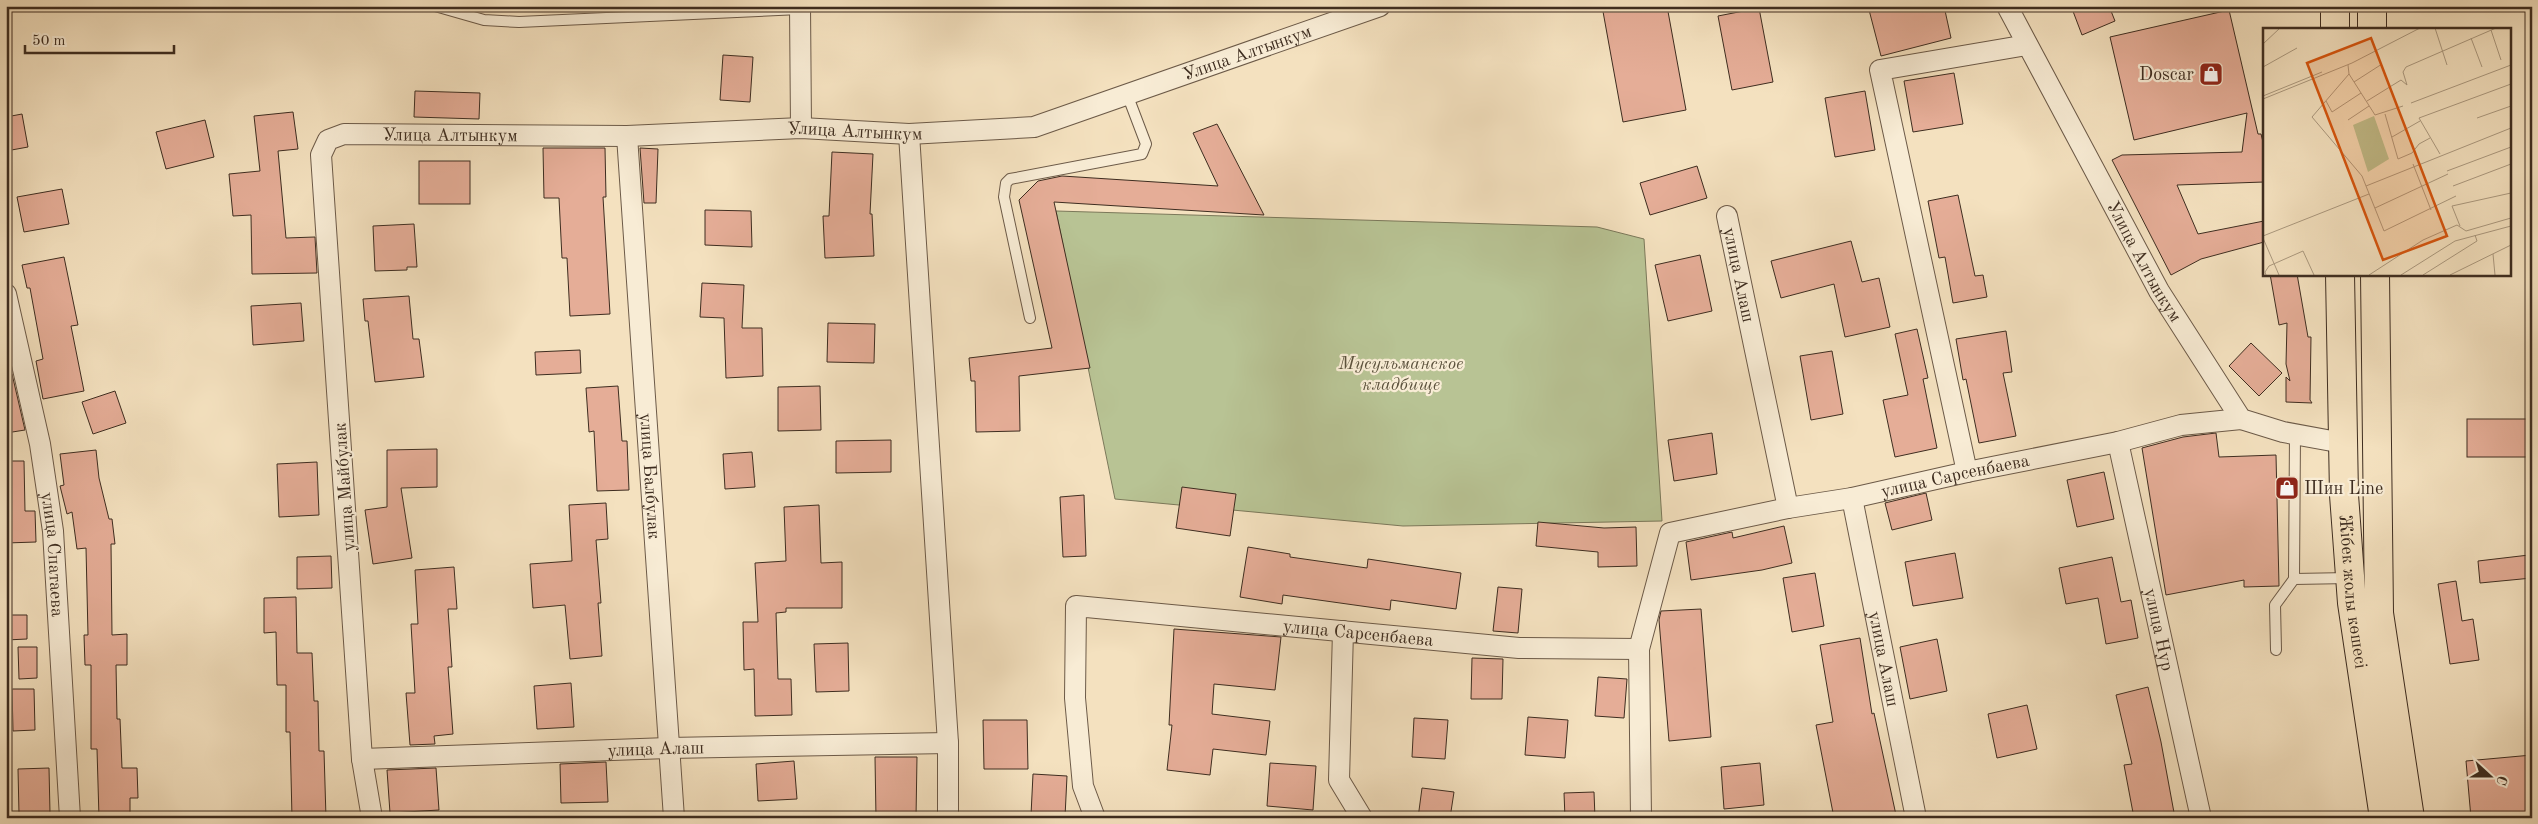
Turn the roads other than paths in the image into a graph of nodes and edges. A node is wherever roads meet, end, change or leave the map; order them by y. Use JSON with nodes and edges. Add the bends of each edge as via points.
{"nodes":[{"id":1,"x":435,"y":6,"type":"edge"},
{"id":2,"x":1380,"y":6,"type":"edge"},
{"id":3,"x":2007,"y":6,"type":"edge"},
{"id":4,"x":2334,"y":6,"type":"edge"},
{"id":5,"x":2372,"y":6,"type":"edge"},
{"id":6,"x":450,"y":8,"type":"edge"},
{"id":7,"x":800,"y":8,"type":"edge"},
{"id":8,"x":2335,"y":28,"type":"edge"},
{"id":9,"x":2372,"y":28,"type":"edge"},
{"id":10,"x":2027,"y":45,"type":"junction"},
{"id":11,"x":1127,"y":94,"type":"junction"},
{"id":12,"x":801,"y":128,"type":"junction"},
{"id":13,"x":910,"y":134,"type":"junction"},
{"id":14,"x":627,"y":136,"type":"junction"},
{"id":15,"x":321,"y":155,"type":"joint"},
{"id":16,"x":1728,"y":216,"type":"dead end"},
{"id":17,"x":2340,"y":275,"type":"edge"},
{"id":18,"x":2375,"y":275,"type":"edge"},
{"id":19,"x":6,"y":294,"type":"edge"},
{"id":20,"x":1030,"y":318,"type":"dead end"},
{"id":21,"x":2241,"y":418,"type":"junction"},
{"id":22,"x":2295,"y":434,"type":"junction"},
{"id":23,"x":2118,"y":442,"type":"junction"},
{"id":24,"x":2343,"y":443,"type":"junction"},
{"id":25,"x":1967,"y":472,"type":"junction"},
{"id":26,"x":1852,"y":498,"type":"junction"},
{"id":27,"x":1788,"y":508,"type":"junction"},
{"id":28,"x":2350,"y":578,"type":"junction"},
{"id":29,"x":2294,"y":579,"type":"junction"},
{"id":30,"x":1343,"y":631,"type":"junction"},
{"id":31,"x":1639,"y":648,"type":"junction"},
{"id":32,"x":2276,"y":650,"type":"dead end"},
{"id":33,"x":948,"y":743,"type":"junction"},
{"id":34,"x":668,"y":748,"type":"junction"},
{"id":35,"x":362,"y":759,"type":"junction"},
{"id":36,"x":70,"y":818,"type":"edge"},
{"id":37,"x":372,"y":818,"type":"edge"},
{"id":38,"x":674,"y":818,"type":"edge"},
{"id":39,"x":948,"y":818,"type":"edge"},
{"id":40,"x":1094,"y":818,"type":"edge"},
{"id":41,"x":1362,"y":818,"type":"edge"},
{"id":42,"x":1641,"y":818,"type":"edge"},
{"id":43,"x":1916,"y":818,"type":"edge"},
{"id":44,"x":2201,"y":818,"type":"edge"},
{"id":45,"x":2384,"y":818,"type":"edge"},
{"id":46,"x":2410,"y":818,"type":"edge"}],
"edges":[{"from":1,"to":6,"type":"lane"},
{"from":2,"to":11,"type":"street","name":"Улица Алтынкум"},
{"from":3,"to":10,"type":"street","name":"Улица Алтынкум"},
{"from":4,"to":8,"type":"main road"},
{"from":5,"to":9,"type":"main road"},
{"from":6,"to":7,"type":"lane","via":[[484,20],[519,22]]},
{"from":7,"to":12,"type":"street"},
{"from":10,"to":21,"type":"street","name":"Улица Алтынкум","via":[[2159,291]]},
{"from":10,"to":25,"type":"street","via":[[1880,70]]},
{"from":11,"to":13,"type":"street","name":"Улица Алтынкум","via":[[1034,127]]},
{"from":11,"to":20,"type":"lane","via":[[1146,144],[1142,154],[1006,183],[1004,197]]},
{"from":12,"to":13,"type":"street","name":"Улица Алтынкум"},
{"from":12,"to":14,"type":"street","name":"Улица Алтынкум"},
{"from":13,"to":33,"type":"street"},
{"from":14,"to":15,"type":"street","name":"Улица Алтынкум","via":[[344,134],[328,140]]},
{"from":14,"to":34,"type":"street","name":"улица Балбулак"},
{"from":15,"to":35,"type":"street","name":"улица Майбулак"},
{"from":16,"to":27,"type":"street","name":"улица Алаш"},
{"from":17,"to":24,"type":"main road","name":"Жібек жолы көшесі"},
{"from":18,"to":46,"type":"main road","name":"Жібек жолы көшесі","via":[[2379,613]]},
{"from":19,"to":36,"type":"street","name":"улица Спатаева","via":[[40,444],[53,531]]},
{"from":21,"to":22,"type":"street"},
{"from":21,"to":23,"type":"street","name":"улица Сарсенбаева","via":[[2181,425]]},
{"from":22,"to":24,"type":"street"},
{"from":22,"to":29,"type":"lane"},
{"from":23,"to":25,"type":"street","name":"улица Сарсенбаева"},
{"from":23,"to":44,"type":"street","name":"улица Нур"},
{"from":24,"to":28,"type":"main road","name":"Жібек жолы көшесі"},
{"from":25,"to":26,"type":"street","name":"улица Сарсенбаева"},
{"from":26,"to":27,"type":"street","name":"улица Сарсенбаева"},
{"from":26,"to":43,"type":"street","name":"улица Алаш"},
{"from":27,"to":31,"type":"street","name":"улица Сарсенбаева","via":[[1670,533]]},
{"from":28,"to":29,"type":"lane"},
{"from":28,"to":45,"type":"main road","name":"Жібек жолы көшесі"},
{"from":29,"to":32,"type":"lane","via":[[2275,606]]},
{"from":30,"to":31,"type":"street","name":"улица Сарсенбаева","via":[[1520,648]]},
{"from":30,"to":40,"type":"street","name":"улица Сарсенбаева","via":[[1076,606],[1075,698],[1083,786]]},
{"from":30,"to":41,"type":"street","via":[[1339,780]]},
{"from":31,"to":42,"type":"street"},
{"from":33,"to":34,"type":"street","name":"улица Алаш"},
{"from":33,"to":39,"type":"street"},
{"from":34,"to":35,"type":"street","name":"улица Алаш"},
{"from":34,"to":38,"type":"street","name":"улица Балбулак"},
{"from":35,"to":37,"type":"street","name":"улица Майбулак"}]}
